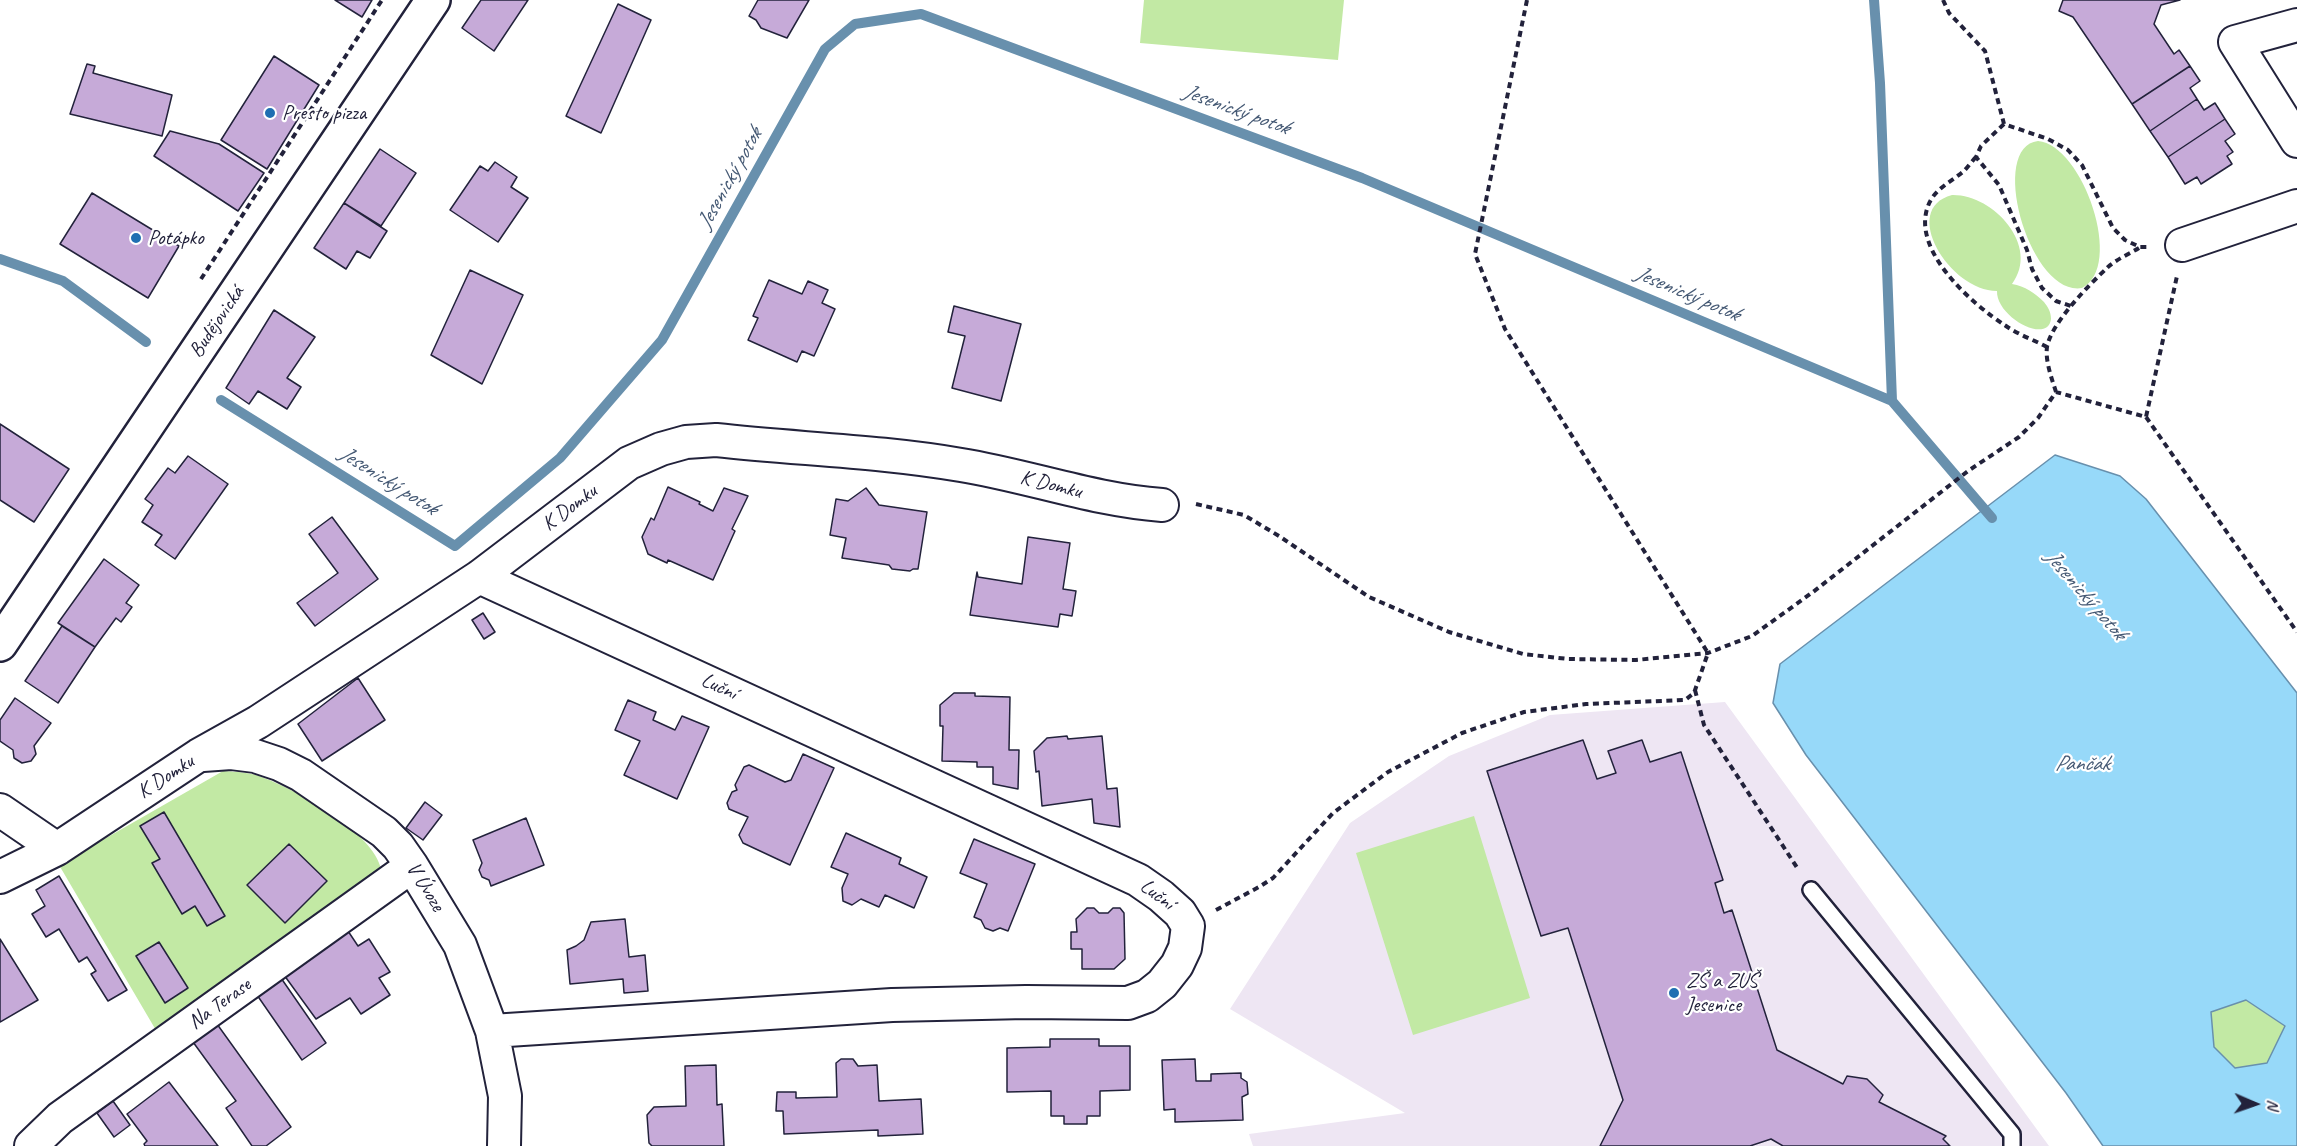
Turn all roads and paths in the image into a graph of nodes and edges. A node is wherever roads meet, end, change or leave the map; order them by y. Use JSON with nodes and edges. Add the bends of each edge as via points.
{"nodes":[{"id":1,"x":382,"y":0,"type":"edge"},
{"id":2,"x":434,"y":0,"type":"edge"},
{"id":3,"x":1527,"y":0,"type":"edge"},
{"id":4,"x":1944,"y":0,"type":"edge"},
{"id":5,"x":2297,"y":25,"type":"edge"},
{"id":6,"x":2004,"y":124,"type":"junction"},
{"id":7,"x":2297,"y":141,"type":"edge"},
{"id":8,"x":1976,"y":157,"type":"junction"},
{"id":9,"x":2297,"y":206,"type":"edge"},
{"id":10,"x":2182,"y":245,"type":"junction"},
{"id":11,"x":2140,"y":247,"type":"junction"},
{"id":12,"x":210,"y":263,"type":"dead end"},
{"id":13,"x":2071,"y":306,"type":"junction"},
{"id":14,"x":2047,"y":347,"type":"junction"},
{"id":15,"x":2056,"y":392,"type":"junction"},
{"id":16,"x":2146,"y":417,"type":"junction"},
{"id":17,"x":1162,"y":505,"type":"joint"},
{"id":18,"x":479,"y":577,"type":"junction"},
{"id":19,"x":2297,"y":632,"type":"edge"},
{"id":20,"x":0,"y":644,"type":"edge"},
{"id":21,"x":1708,"y":653,"type":"junction"},
{"id":22,"x":1695,"y":689,"type":"junction"},
{"id":23,"x":199,"y":755,"type":"junction"},
{"id":24,"x":0,"y":810,"type":"edge"},
{"id":25,"x":57,"y":849,"type":"junction"},
{"id":26,"x":412,"y":866,"type":"junction"},
{"id":27,"x":0,"y":877,"type":"edge"},
{"id":28,"x":1811,"y":890,"type":"joint"},
{"id":29,"x":1188,"y":926,"type":"junction"},
{"id":30,"x":492,"y":1031,"type":"junction"},
{"id":31,"x":31,"y":1146,"type":"edge"},
{"id":32,"x":504,"y":1146,"type":"edge"},
{"id":33,"x":2012,"y":1146,"type":"edge"}],
"edges":[{"from":1,"to":12,"type":"path"},
{"from":2,"to":20,"type":"main road","name":"Budějovická"},
{"from":3,"to":21,"type":"path","via":[[1474,254],[1505,329]]},
{"from":4,"to":6,"type":"path","via":[[1949,13],[1985,51]]},
{"from":5,"to":7,"type":"street","via":[[2235,42]]},
{"from":6,"to":8,"type":"path","via":[[1981,146]]},
{"from":6,"to":11,"type":"path","via":[[2068,150],[2082,165],[2113,228]]},
{"from":8,"to":13,"type":"path","via":[[1999,185],[2042,288],[2056,301]]},
{"from":8,"to":14,"type":"path","via":[[1932,198],[1924,221],[1925,233],[1944,270],[1965,292],[2005,326]]},
{"from":9,"to":10,"type":"street"},
{"from":10,"to":11,"type":"path"},
{"from":10,"to":16,"type":"path"},
{"from":11,"to":13,"type":"path","via":[[2110,266]]},
{"from":13,"to":14,"type":"path"},
{"from":14,"to":15,"type":"path"},
{"from":15,"to":16,"type":"path"},
{"from":15,"to":21,"type":"path","via":[[2019,437],[1944,489],[1813,592],[1752,636]]},
{"from":16,"to":19,"type":"path"},
{"from":17,"to":18,"type":"street","name":"K Domku","via":[[1124,502],[998,472],[918,458],[716,440],[686,442],[629,463]]},
{"from":17,"to":21,"type":"path","via":[[1201,504],[1244,515],[1369,597],[1449,632],[1523,654],[1636,660]]},
{"from":18,"to":23,"type":"street","name":"K Domku","via":[[258,722]]},
{"from":18,"to":29,"type":"street","name":"Luční","via":[[1138,880],[1180,913]]},
{"from":21,"to":22,"type":"path"},
{"from":22,"to":28,"type":"path","via":[[1704,725]]},
{"from":22,"to":29,"type":"path","via":[[1685,700],[1586,704],[1524,712],[1462,734],[1388,772],[1333,813],[1273,878]]},
{"from":23,"to":25,"type":"street","name":"K Domku"},
{"from":23,"to":26,"type":"street","name":"V Úvoze","via":[[255,756],[301,775],[384,832]]},
{"from":24,"to":25,"type":"street"},
{"from":25,"to":27,"type":"street","name":"K Domku"},
{"from":26,"to":30,"type":"street","name":"V Úvoze","via":[[460,945]]},
{"from":26,"to":31,"type":"street","name":"Na Terase","via":[[60,1118]]},
{"from":28,"to":33,"type":"lane","via":[[2012,1134]]},
{"from":29,"to":30,"type":"street","name":"Luční","via":[[1185,948],[1162,984],[1128,1004],[892,1005]]},
{"from":30,"to":32,"type":"street","name":"V Úvoze","via":[[505,1096]]}]}
